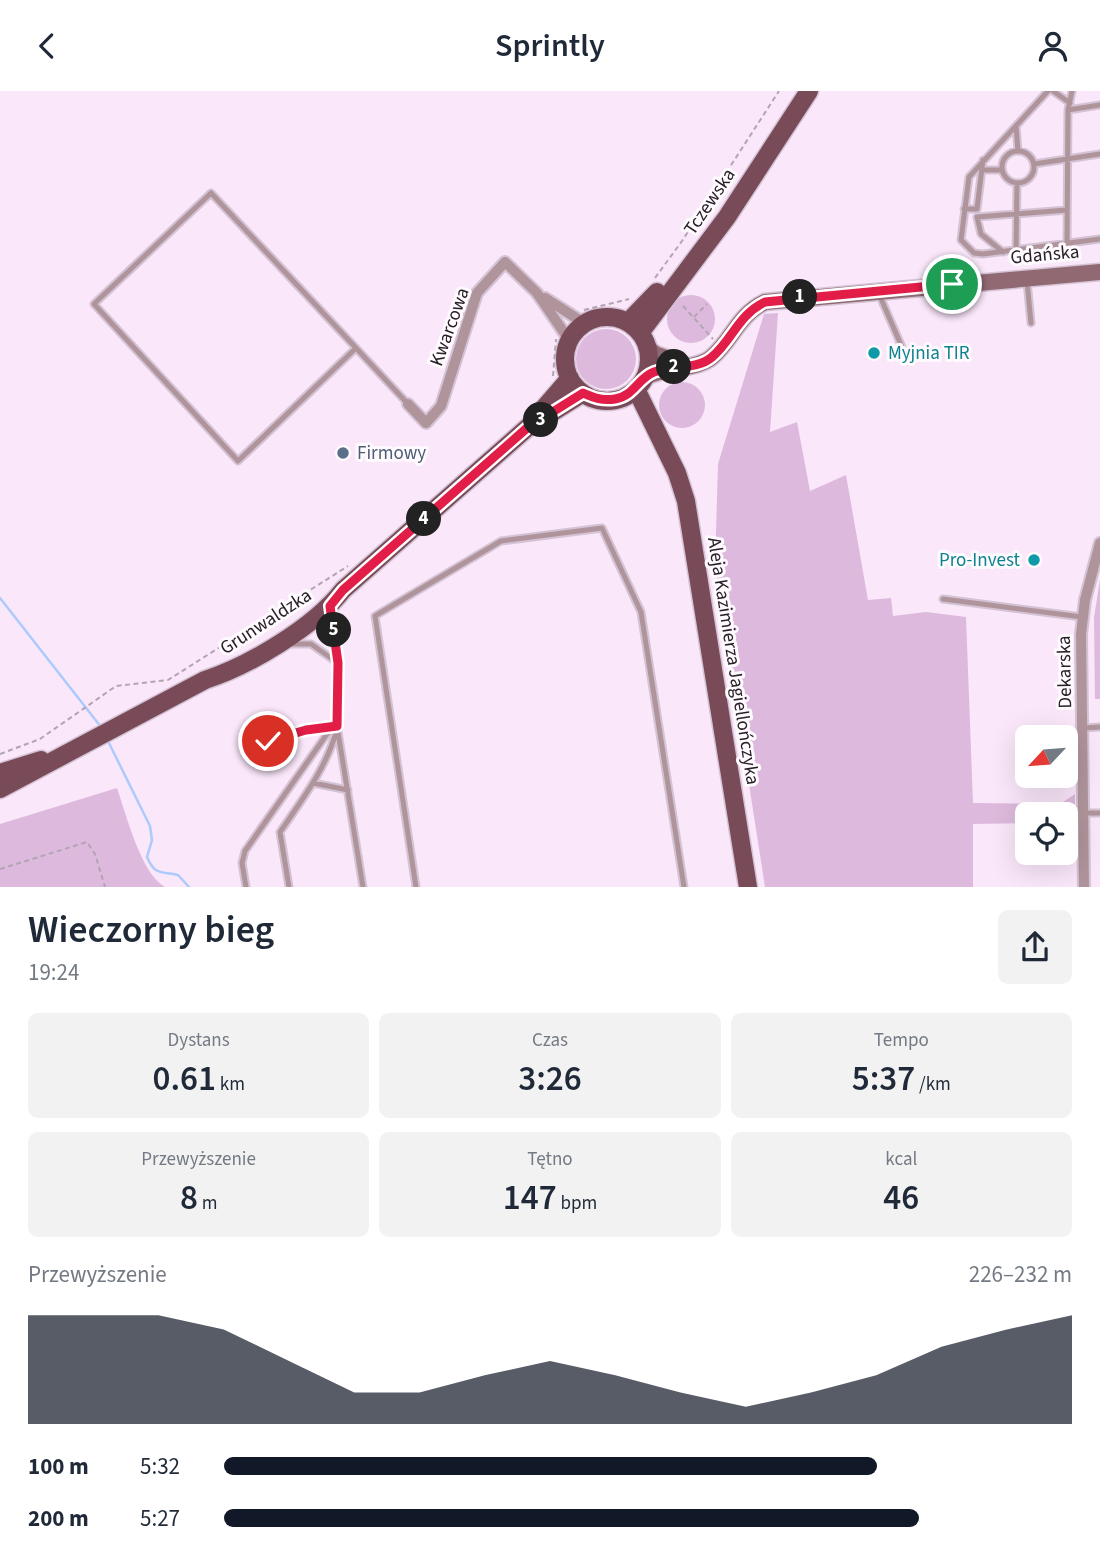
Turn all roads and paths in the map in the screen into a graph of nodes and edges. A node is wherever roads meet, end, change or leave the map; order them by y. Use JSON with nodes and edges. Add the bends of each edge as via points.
{"nodes":[{"id":1,"x":779,"y":91,"type":"edge"},
{"id":2,"x":797,"y":91,"type":"edge"},
{"id":3,"x":809,"y":91,"type":"edge"},
{"id":4,"x":1050,"y":91,"type":"edge"},
{"id":5,"x":1072,"y":91,"type":"edge"},
{"id":6,"x":1100,"y":105,"type":"edge"},
{"id":7,"x":1069,"y":107,"type":"junction"},
{"id":8,"x":1016,"y":126,"type":"junction"},
{"id":9,"x":1018,"y":151,"type":"junction"},
{"id":10,"x":1100,"y":154,"type":"edge"},
{"id":11,"x":1067,"y":158,"type":"junction"},
{"id":12,"x":983,"y":160,"type":"junction"},
{"id":13,"x":1034,"y":164,"type":"junction"},
{"id":14,"x":983,"y":170,"type":"junction"},
{"id":15,"x":1002,"y":170,"type":"junction"},
{"id":16,"x":1017,"y":183,"type":"junction"},
{"id":17,"x":964,"y":209,"type":"junction"},
{"id":18,"x":977,"y":209,"type":"junction"},
{"id":19,"x":1067,"y":209,"type":"junction"},
{"id":20,"x":1017,"y":213,"type":"junction"},
{"id":21,"x":977,"y":217,"type":"junction"},
{"id":22,"x":1100,"y":239,"type":"edge"},
{"id":23,"x":1067,"y":243,"type":"junction"},
{"id":24,"x":1016,"y":252,"type":"junction"},
{"id":25,"x":1004,"y":253,"type":"junction"},
{"id":26,"x":1100,"y":272,"type":"edge"},
{"id":27,"x":655,"y":278,"type":"dead end"},
{"id":28,"x":1027,"y":278,"type":"junction"},
{"id":29,"x":878,"y":291,"type":"junction"},
{"id":30,"x":537,"y":293,"type":"junction"},
{"id":31,"x":635,"y":296,"type":"dead end"},
{"id":32,"x":707,"y":304,"type":"dead end"},
{"id":33,"x":682,"y":306,"type":"dead end"},
{"id":34,"x":693,"y":317,"type":"junction"},
{"id":35,"x":579,"y":318,"type":"junction"},
{"id":36,"x":1031,"y":323,"type":"dead end"},
{"id":37,"x":564,"y":334,"type":"junction"},
{"id":38,"x":639,"y":334,"type":"junction"},
{"id":39,"x":356,"y":348,"type":"junction"},
{"id":40,"x":721,"y":348,"type":"junction"},
{"id":41,"x":908,"y":361,"type":"dead end"},
{"id":42,"x":685,"y":365,"type":"junction"},
{"id":43,"x":561,"y":377,"type":"junction"},
{"id":44,"x":640,"y":383,"type":"junction"},
{"id":45,"x":583,"y":393,"type":"junction"},
{"id":46,"x":618,"y":399,"type":"junction"},
{"id":47,"x":408,"y":404,"type":"joint"},
{"id":48,"x":527,"y":428,"type":"junction"},
{"id":49,"x":662,"y":446,"type":"junction"},
{"id":50,"x":1100,"y":543,"type":"edge"},
{"id":51,"x":356,"y":561,"type":"dead end"},
{"id":52,"x":343,"y":590,"type":"junction"},
{"id":53,"x":943,"y":599,"type":"dead end"},
{"id":54,"x":330,"y":606,"type":"junction"},
{"id":55,"x":1082,"y":617,"type":"junction"},
{"id":56,"x":276,"y":644,"type":"junction"},
{"id":57,"x":338,"y":663,"type":"junction"},
{"id":58,"x":205,"y":680,"type":"junction"},
{"id":59,"x":337,"y":726,"type":"junction"},
{"id":60,"x":1100,"y":727,"type":"edge"},
{"id":61,"x":1083,"y":728,"type":"junction"},
{"id":62,"x":261,"y":745,"type":"dead end"},
{"id":63,"x":74,"y":750,"type":"junction"},
{"id":64,"x":0,"y":754,"type":"edge"},
{"id":65,"x":0,"y":773,"type":"edge"},
{"id":66,"x":313,"y":783,"type":"junction"},
{"id":67,"x":0,"y":789,"type":"edge"},
{"id":68,"x":348,"y":790,"type":"junction"},
{"id":69,"x":1084,"y":813,"type":"junction"},
{"id":70,"x":1100,"y":813,"type":"edge"},
{"id":71,"x":0,"y":869,"type":"edge"},
{"id":72,"x":106,"y":887,"type":"edge"},
{"id":73,"x":246,"y":887,"type":"edge"},
{"id":74,"x":289,"y":887,"type":"edge"},
{"id":75,"x":363,"y":887,"type":"edge"},
{"id":76,"x":416,"y":887,"type":"edge"},
{"id":77,"x":684,"y":887,"type":"edge"},
{"id":78,"x":748,"y":887,"type":"edge"},
{"id":79,"x":1084,"y":887,"type":"edge"}],
"edges":[{"from":1,"to":27,"type":"path"},
{"from":2,"to":38,"type":"main road","name":"Tczewska","via":[[698,241],[643,310]]},
{"from":3,"to":38,"type":"main road","name":"Tczewska","via":[[727,217]]},
{"from":4,"to":7,"type":"lane"},
{"from":4,"to":8,"type":"lane"},
{"from":5,"to":7,"type":"lane"},
{"from":6,"to":7,"type":"lane"},
{"from":7,"to":11,"type":"lane"},
{"from":8,"to":9,"type":"lane"},
{"from":8,"to":12,"type":"lane"},
{"from":9,"to":13,"type":"lane"},
{"from":9,"to":15,"type":"lane","via":[[1006,157]]},
{"from":10,"to":11,"type":"lane"},
{"from":11,"to":13,"type":"lane"},
{"from":11,"to":19,"type":"lane"},
{"from":12,"to":14,"type":"lane"},
{"from":12,"to":17,"type":"lane","via":[[969,177]]},
{"from":13,"to":16,"type":"lane","via":[[1030,178]]},
{"from":14,"to":15,"type":"lane"},
{"from":14,"to":18,"type":"lane"},
{"from":15,"to":16,"type":"lane"},
{"from":16,"to":20,"type":"lane"},
{"from":17,"to":18,"type":"lane"},
{"from":17,"to":25,"type":"lane","via":[[960,232],[966,248],[974,253]]},
{"from":18,"to":21,"type":"lane"},
{"from":19,"to":20,"type":"lane"},
{"from":19,"to":23,"type":"lane"},
{"from":20,"to":21,"type":"lane"},
{"from":20,"to":24,"type":"lane"},
{"from":21,"to":25,"type":"lane","via":[[981,234]]},
{"from":22,"to":23,"type":"lane"},
{"from":23,"to":24,"type":"lane"},
{"from":24,"to":25,"type":"lane"},
{"from":26,"to":28,"type":"street","name":"Gdańska"},
{"from":28,"to":29,"type":"street","name":"Gdańska"},
{"from":28,"to":36,"type":"lane"},
{"from":29,"to":40,"type":"street","name":"Gdańska","via":[[765,302],[743,316]]},
{"from":29,"to":41,"type":"lane"},
{"from":30,"to":35,"type":"street","name":"Kwarcowa"},
{"from":30,"to":37,"type":"street","name":"Kwarcowa"},
{"from":30,"to":47,"type":"street","name":"Kwarcowa","via":[[505,262],[477,293],[441,406],[426,423]]},
{"from":31,"to":35,"type":"path"},
{"from":32,"to":34,"type":"path"},
{"from":33,"to":34,"type":"path"},
{"from":34,"to":40,"type":"path"},
{"from":35,"to":37,"type":"main road"},
{"from":35,"to":38,"type":"main road","via":[[606,317]]},
{"from":37,"to":43,"type":"path"},
{"from":37,"to":43,"type":"main road"},
{"from":38,"to":42,"type":"street","via":[[661,357]]},
{"from":38,"to":44,"type":"main road","via":[[649,363]]},
{"from":39,"to":39,"type":"lane","via":[[238,461],[93,304],[211,193]]},
{"from":39,"to":47,"type":"lane"},
{"from":40,"to":42,"type":"street","name":"Gdańska","via":[[702,363]]},
{"from":42,"to":44,"type":"street","name":"Gdańska"},
{"from":43,"to":45,"type":"main road"},
{"from":43,"to":48,"type":"main road","name":"Grunwaldzka"},
{"from":44,"to":46,"type":"main road"},
{"from":44,"to":49,"type":"main road","name":"Aleja Kazimierza Jagiellończyka"},
{"from":45,"to":46,"type":"main road"},
{"from":45,"to":48,"type":"main road","name":"Grunwaldzka"},
{"from":46,"to":49,"type":"main road","name":"Aleja Kazimierza Jagiellończyka"},
{"from":48,"to":52,"type":"main road","name":"Grunwaldzka"},
{"from":49,"to":78,"type":"main road","name":"Aleja Kazimierza Jagiellończyka","via":[[686,501]]},
{"from":50,"to":55,"type":"street","name":"Dekarska"},
{"from":51,"to":64,"type":"path","via":[[168,680],[127,683],[103,692],[40,739]]},
{"from":52,"to":54,"type":"main road","name":"Grunwaldzka"},
{"from":52,"to":58,"type":"main road","name":"Grunwaldzka","via":[[325,597]]},
{"from":53,"to":55,"type":"lane"},
{"from":54,"to":56,"type":"main road","name":"Grunwaldzka"},
{"from":54,"to":57,"type":"lane"},
{"from":55,"to":61,"type":"street","name":"Dekarska"},
{"from":56,"to":57,"type":"lane","via":[[311,644]]},
{"from":56,"to":58,"type":"main road","name":"Grunwaldzka"},
{"from":57,"to":59,"type":"lane"},
{"from":58,"to":63,"type":"main road","name":"Grunwaldzka"},
{"from":59,"to":62,"type":"lane"},
{"from":59,"to":66,"type":"lane","via":[[332,747]]},
{"from":59,"to":68,"type":"lane"},
{"from":59,"to":73,"type":"lane","via":[[245,851]]},
{"from":60,"to":61,"type":"lane"},
{"from":61,"to":69,"type":"street","name":"Dekarska"},
{"from":63,"to":65,"type":"main road","name":"Grunwaldzka"},
{"from":63,"to":67,"type":"main road","name":"Grunwaldzka"},
{"from":66,"to":68,"type":"lane"},
{"from":66,"to":74,"type":"lane","via":[[280,832]]},
{"from":68,"to":75,"type":"lane"},
{"from":69,"to":70,"type":"lane"},
{"from":69,"to":79,"type":"street","name":"Dekarska"},
{"from":71,"to":72,"type":"path","via":[[87,842]]},
{"from":76,"to":77,"type":"lane","via":[[375,616],[501,541],[602,528],[641,612]]}]}
